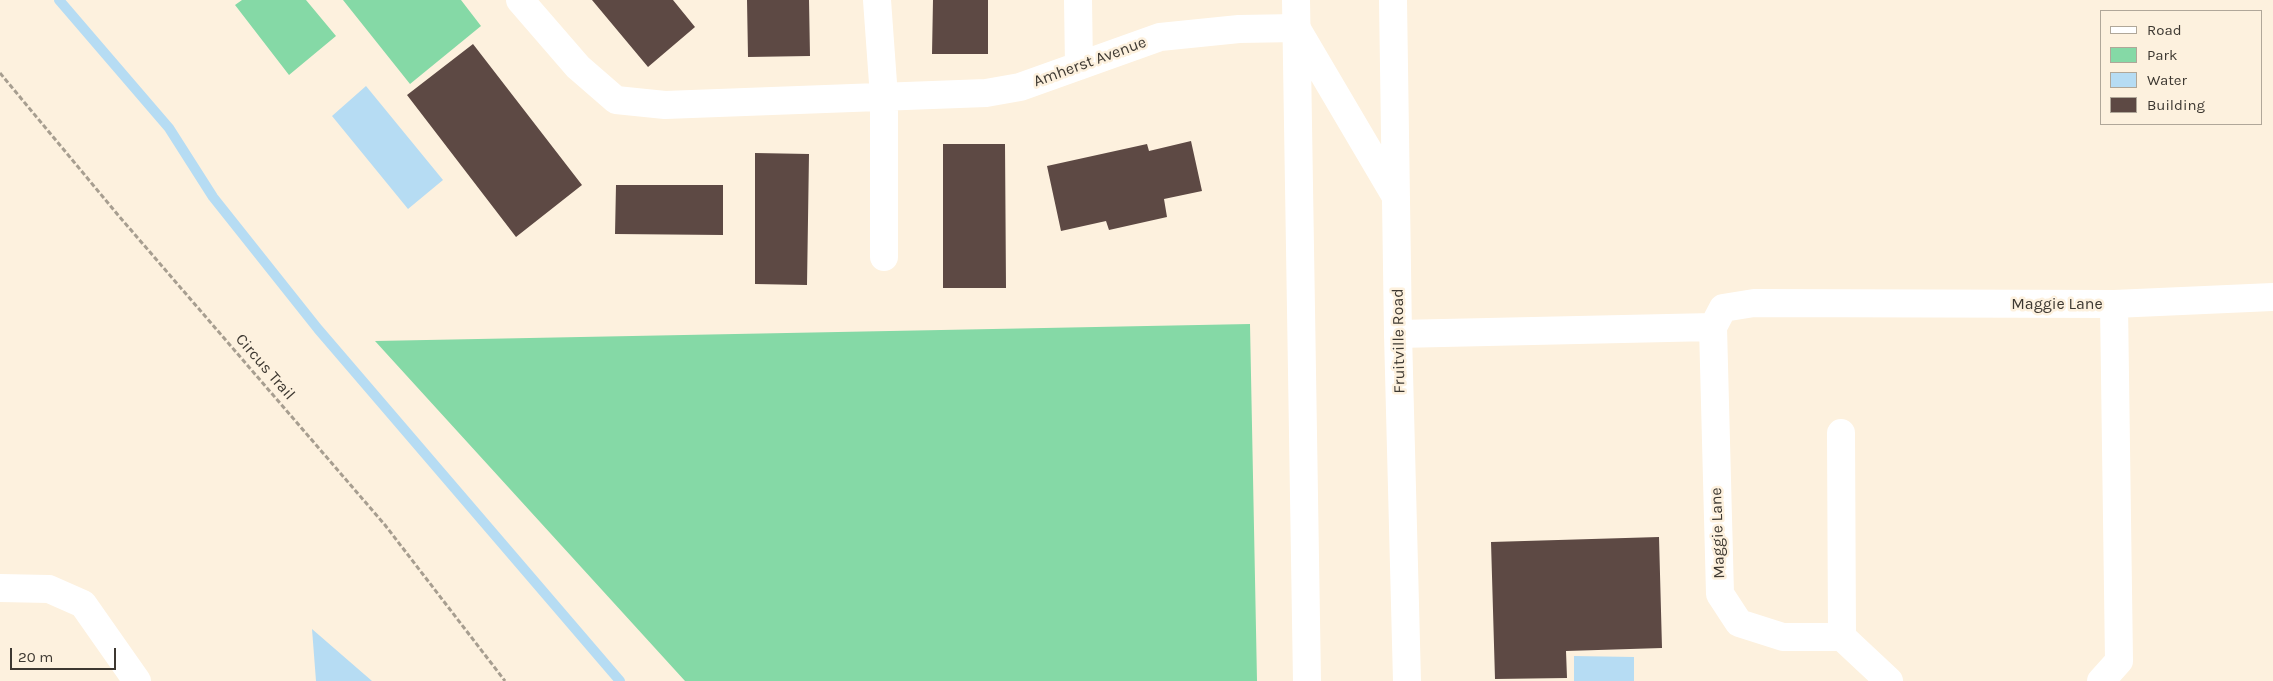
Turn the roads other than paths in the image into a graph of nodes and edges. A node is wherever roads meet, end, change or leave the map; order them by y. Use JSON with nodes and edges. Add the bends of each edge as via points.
{"nodes":[{"id":1,"x":520,"y":0,"type":"edge"},
{"id":2,"x":877,"y":0,"type":"edge"},
{"id":3,"x":1078,"y":0,"type":"edge"},
{"id":4,"x":1296,"y":0,"type":"edge"},
{"id":5,"x":1393,"y":0,"type":"edge"},
{"id":6,"x":1297,"y":28,"type":"junction"},
{"id":7,"x":1078,"y":66,"type":"junction"},
{"id":8,"x":884,"y":97,"type":"junction"},
{"id":9,"x":1396,"y":198,"type":"junction"},
{"id":10,"x":884,"y":256,"type":"dead end"},
{"id":11,"x":2273,"y":298,"type":"edge"},
{"id":12,"x":2114,"y":304,"type":"junction"},
{"id":13,"x":1713,"y":327,"type":"junction"},
{"id":14,"x":1398,"y":334,"type":"junction"},
{"id":15,"x":1841,"y":433,"type":"dead end"},
{"id":16,"x":0,"y":588,"type":"edge"},
{"id":17,"x":1842,"y":637,"type":"junction"},
{"id":18,"x":137,"y":681,"type":"edge"},
{"id":19,"x":1307,"y":681,"type":"edge"},
{"id":20,"x":1406,"y":681,"type":"edge"},
{"id":21,"x":1889,"y":681,"type":"edge"},
{"id":22,"x":2101,"y":681,"type":"edge"}],
"edges":[{"from":1,"to":8,"type":"main road","name":"Amherst Avenue","via":[[578,67],[616,100],[665,105]]},
{"from":2,"to":8,"type":"main road"},
{"from":3,"to":7,"type":"main road"},
{"from":4,"to":6,"type":"main road"},
{"from":5,"to":9,"type":"main road","name":"Fruitville Road"},
{"from":6,"to":7,"type":"main road","name":"Amherst Avenue","via":[[1239,29],[1160,37]]},
{"from":6,"to":9,"type":"main road"},
{"from":6,"to":19,"type":"main road"},
{"from":7,"to":8,"type":"main road","name":"Amherst Avenue","via":[[1020,86],[986,93]]},
{"from":8,"to":10,"type":"main road"},
{"from":9,"to":14,"type":"main road","name":"Fruitville Road"},
{"from":11,"to":12,"type":"main road","name":"Maggie Lane"},
{"from":12,"to":13,"type":"main road","name":"Maggie Lane","via":[[1754,303],[1722,308]]},
{"from":12,"to":22,"type":"main road","name":"Maggie Lane","via":[[2119,661]]},
{"from":13,"to":14,"type":"main road"},
{"from":13,"to":17,"type":"main road","name":"Maggie Lane","via":[[1720,594],[1739,623],[1783,637]]},
{"from":14,"to":20,"type":"main road","name":"Fruitville Road"},
{"from":15,"to":17,"type":"main road"},
{"from":16,"to":18,"type":"main road","via":[[49,589],[83,604]]},
{"from":17,"to":21,"type":"main road"}]}
